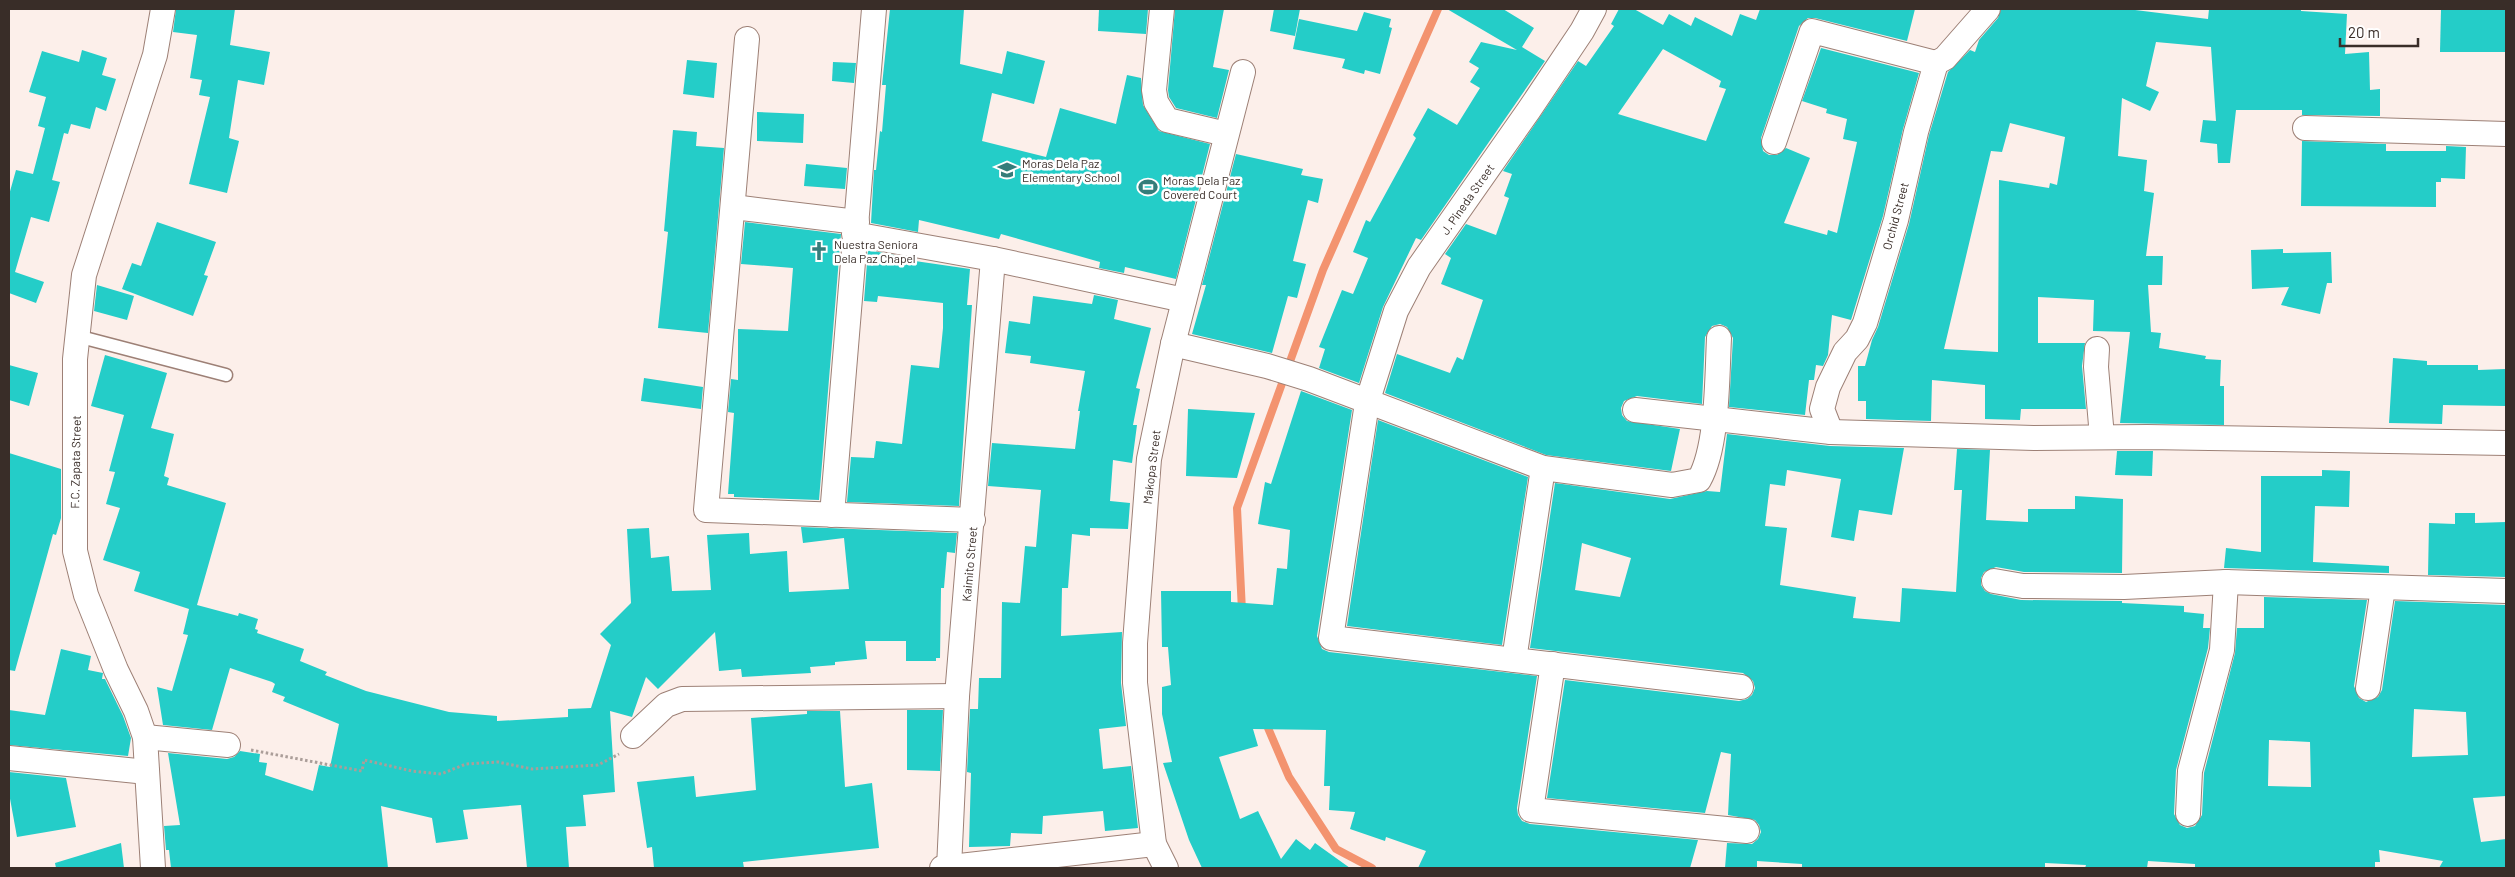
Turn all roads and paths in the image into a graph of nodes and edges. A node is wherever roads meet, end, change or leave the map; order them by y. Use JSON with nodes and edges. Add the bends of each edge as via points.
{"nodes":[{"id":1,"x":163,"y":9,"type":"edge"},
{"id":2,"x":874,"y":9,"type":"edge"},
{"id":3,"x":1162,"y":9,"type":"edge"},
{"id":4,"x":1594,"y":9,"type":"edge"},
{"id":5,"x":1988,"y":9,"type":"edge"},
{"id":6,"x":747,"y":39,"type":"dead end"},
{"id":7,"x":1936,"y":63,"type":"junction"},
{"id":8,"x":1243,"y":72,"type":"dead end"},
{"id":9,"x":2305,"y":128,"type":"dead end"},
{"id":10,"x":1226,"y":134,"type":"junction"},
{"id":11,"x":2506,"y":134,"type":"edge"},
{"id":12,"x":1774,"y":142,"type":"dead end"},
{"id":13,"x":733,"y":207,"type":"junction"},
{"id":14,"x":856,"y":228,"type":"junction"},
{"id":15,"x":993,"y":259,"type":"junction"},
{"id":16,"x":1184,"y":300,"type":"junction"},
{"id":17,"x":77,"y":336,"type":"junction"},
{"id":18,"x":1719,"y":338,"type":"dead end"},
{"id":19,"x":1173,"y":344,"type":"junction"},
{"id":20,"x":2097,"y":349,"type":"dead end"},
{"id":21,"x":226,"y":375,"type":"dead end"},
{"id":22,"x":1367,"y":403,"type":"junction"},
{"id":23,"x":1635,"y":410,"type":"dead end"},
{"id":24,"x":1713,"y":420,"type":"junction"},
{"id":25,"x":1831,"y":432,"type":"junction"},
{"id":26,"x":2102,"y":437,"type":"junction"},
{"id":27,"x":2506,"y":443,"type":"edge"},
{"id":28,"x":1544,"y":468,"type":"junction"},
{"id":29,"x":832,"y":515,"type":"junction"},
{"id":30,"x":973,"y":520,"type":"junction"},
{"id":31,"x":1994,"y":581,"type":"dead end"},
{"id":32,"x":2226,"y":582,"type":"junction"},
{"id":33,"x":2384,"y":588,"type":"junction"},
{"id":34,"x":2506,"y":592,"type":"edge"},
{"id":35,"x":1514,"y":660,"type":"junction"},
{"id":36,"x":1553,"y":664,"type":"junction"},
{"id":37,"x":1741,"y":687,"type":"dead end"},
{"id":38,"x":2368,"y":688,"type":"dead end"},
{"id":39,"x":957,"y":696,"type":"junction"},
{"id":40,"x":633,"y":736,"type":"joint"},
{"id":41,"x":145,"y":737,"type":"junction"},
{"id":42,"x":228,"y":746,"type":"joint"},
{"id":43,"x":9,"y":758,"type":"edge"},
{"id":44,"x":147,"y":772,"type":"junction"},
{"id":45,"x":2188,"y":814,"type":"dead end"},
{"id":46,"x":1747,"y":831,"type":"dead end"},
{"id":47,"x":1154,"y":844,"type":"junction"},
{"id":48,"x":153,"y":868,"type":"edge"},
{"id":49,"x":946,"y":868,"type":"edge"},
{"id":50,"x":1166,"y":868,"type":"edge"}],
"edges":[{"from":1,"to":17,"type":"street","name":"F.C. Zapata Street","via":[[155,55],[84,276]]},
{"from":2,"to":14,"type":"street"},
{"from":3,"to":10,"type":"street","via":[[1154,90],[1156,102],[1167,120]]},
{"from":4,"to":22,"type":"street","name":"J. Pineda Street","via":[[1529,110],[1419,267],[1396,312]]},
{"from":5,"to":7,"type":"street","via":[[1945,58]]},
{"from":6,"to":13,"type":"street"},
{"from":7,"to":12,"type":"street","via":[[1812,30]]},
{"from":7,"to":25,"type":"street","name":"Orchid Street","via":[[1896,220],[1865,323],[1857,339],[1844,352],[1828,387],[1822,409]]},
{"from":8,"to":10,"type":"street","name":"Makopa Street"},
{"from":9,"to":11,"type":"street"},
{"from":10,"to":16,"type":"street","name":"Makopa Street"},
{"from":13,"to":14,"type":"street"},
{"from":13,"to":29,"type":"street","via":[[706,510]]},
{"from":14,"to":15,"type":"street"},
{"from":14,"to":29,"type":"street"},
{"from":15,"to":16,"type":"street"},
{"from":15,"to":30,"type":"street","name":"Kaimito Street"},
{"from":16,"to":19,"type":"street","name":"Makopa Street"},
{"from":17,"to":21,"type":"lane"},
{"from":17,"to":41,"type":"street","name":"F.C. Zapata Street","via":[[75,551],[86,595]]},
{"from":18,"to":24,"type":"street"},
{"from":19,"to":22,"type":"street","via":[[1267,366]]},
{"from":19,"to":47,"type":"street","name":"Makopa Street","via":[[1149,459],[1135,643],[1135,683]]},
{"from":20,"to":26,"type":"street"},
{"from":22,"to":28,"type":"street"},
{"from":22,"to":35,"type":"street","name":"J. Pineda Street","via":[[1331,638]]},
{"from":23,"to":24,"type":"street"},
{"from":24,"to":25,"type":"street"},
{"from":24,"to":28,"type":"street","via":[[1707,467],[1699,480],[1672,485]]},
{"from":25,"to":26,"type":"street"},
{"from":26,"to":27,"type":"street"},
{"from":28,"to":35,"type":"street"},
{"from":29,"to":30,"type":"street"},
{"from":30,"to":39,"type":"street","name":"Kaimito Street"},
{"from":31,"to":32,"type":"street","via":[[2023,586],[2124,587]]},
{"from":32,"to":33,"type":"street"},
{"from":32,"to":45,"type":"street","via":[[2222,650],[2190,771]]},
{"from":33,"to":34,"type":"street"},
{"from":33,"to":38,"type":"street"},
{"from":35,"to":36,"type":"street"},
{"from":36,"to":37,"type":"street"},
{"from":36,"to":46,"type":"street","via":[[1531,810]]},
{"from":39,"to":40,"type":"street","via":[[682,699],[666,706]]},
{"from":39,"to":49,"type":"street","name":"Kaimito Street"},
{"from":40,"to":42,"type":"path","via":[[618,754],[598,765],[532,769],[490,762],[466,764],[441,774],[364,760],[362,771]]},
{"from":41,"to":42,"type":"street"},
{"from":41,"to":44,"type":"street","name":"F.C. Zapata Street"},
{"from":43,"to":44,"type":"street"},
{"from":44,"to":48,"type":"street","name":"F.C. Zapata Street"},
{"from":47,"to":49,"type":"street"},
{"from":47,"to":50,"type":"street","name":"Makopa Street"}]}
